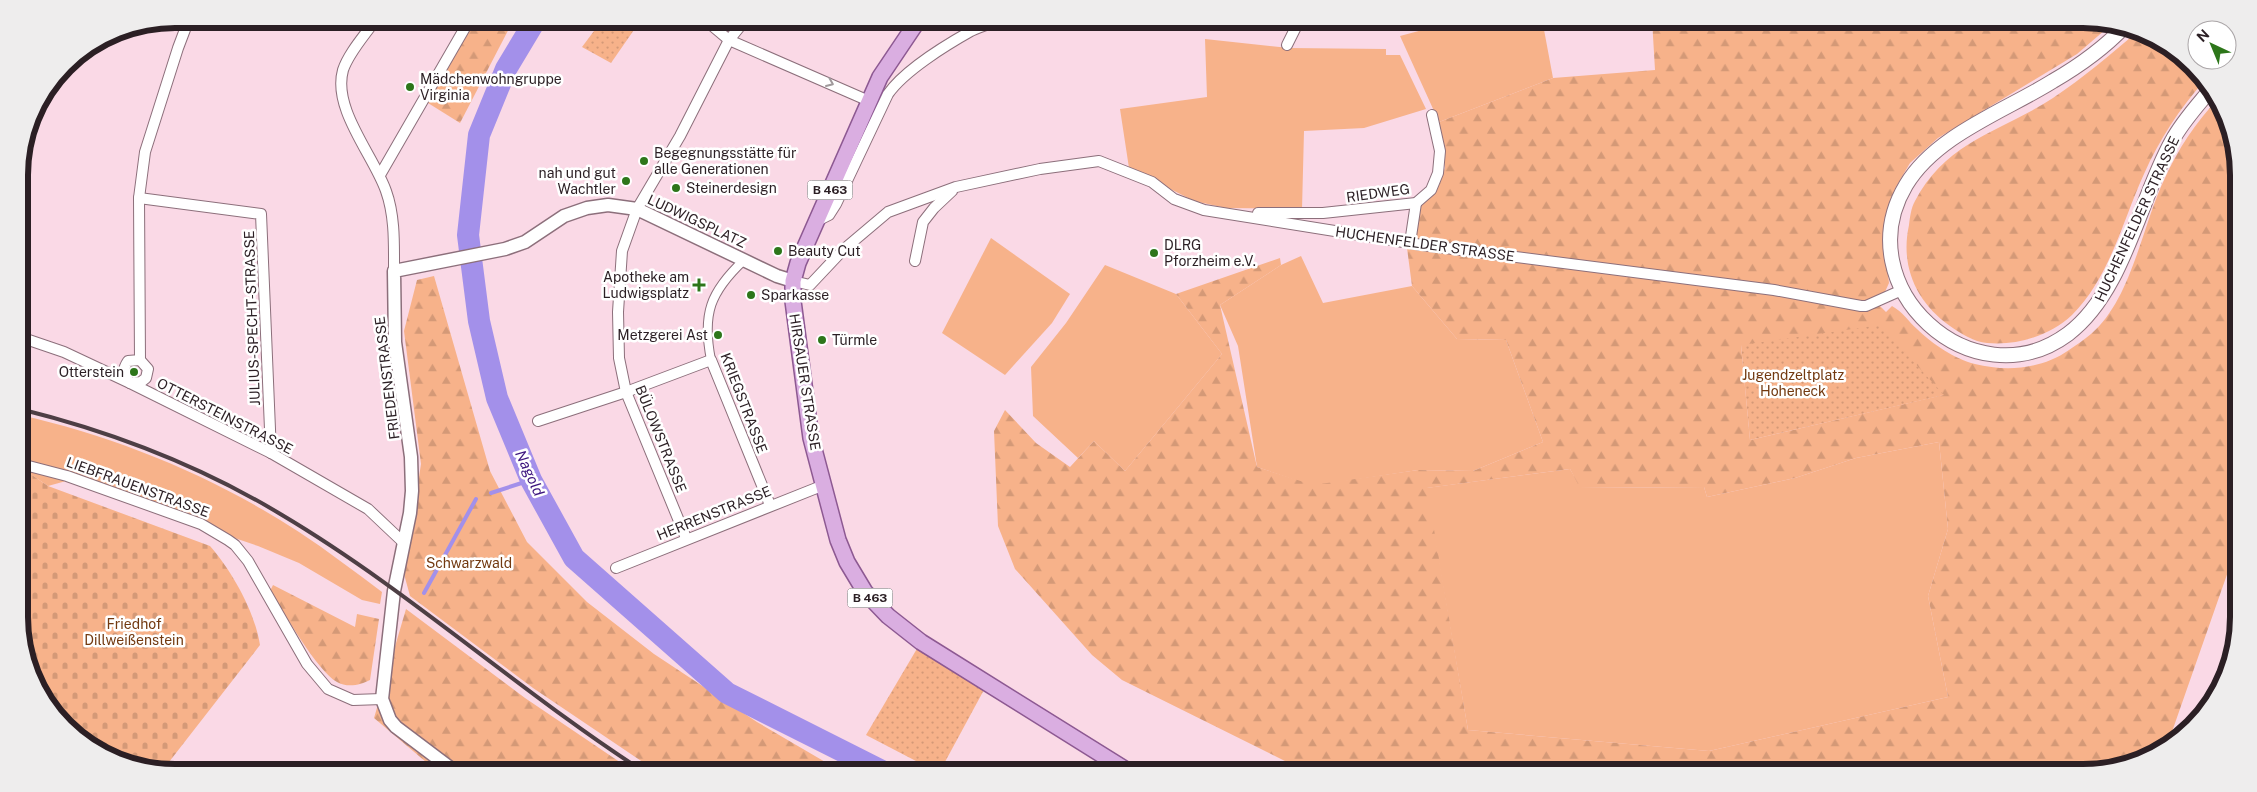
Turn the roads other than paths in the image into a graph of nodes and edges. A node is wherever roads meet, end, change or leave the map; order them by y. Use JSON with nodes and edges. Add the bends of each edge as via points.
{"nodes":[{"id":1,"x":186,"y":28,"type":"edge"},
{"id":2,"x":370,"y":28,"type":"edge"},
{"id":3,"x":465,"y":28,"type":"edge"},
{"id":4,"x":715,"y":28,"type":"edge"},
{"id":5,"x":739,"y":28,"type":"edge"},
{"id":6,"x":913,"y":28,"type":"edge"},
{"id":7,"x":978,"y":28,"type":"edge"},
{"id":8,"x":1296,"y":28,"type":"edge"},
{"id":9,"x":2118,"y":32,"type":"edge"},
{"id":10,"x":729,"y":40,"type":"junction"},
{"id":11,"x":1287,"y":45,"type":"dead end"},
{"id":12,"x":2206,"y":95,"type":"edge"},
{"id":13,"x":869,"y":101,"type":"junction"},
{"id":14,"x":1432,"y":115,"type":"dead end"},
{"id":15,"x":380,"y":176,"type":"junction"},
{"id":16,"x":956,"y":187,"type":"junction"},
{"id":17,"x":139,"y":198,"type":"junction"},
{"id":18,"x":1416,"y":203,"type":"junction"},
{"id":19,"x":637,"y":209,"type":"junction"},
{"id":20,"x":1248,"y":216,"type":"junction"},
{"id":21,"x":817,"y":221,"type":"junction"},
{"id":22,"x":1410,"y":243,"type":"junction"},
{"id":23,"x":744,"y":260,"type":"junction"},
{"id":24,"x":915,"y":261,"type":"dead end"},
{"id":25,"x":394,"y":271,"type":"junction"},
{"id":26,"x":793,"y":281,"type":"junction"},
{"id":27,"x":1902,"y":290,"type":"junction"},
{"id":28,"x":28,"y":340,"type":"edge"},
{"id":29,"x":140,"y":360,"type":"junction"},
{"id":30,"x":711,"y":360,"type":"junction"},
{"id":31,"x":130,"y":383,"type":"junction"},
{"id":32,"x":626,"y":392,"type":"junction"},
{"id":33,"x":538,"y":421,"type":"dead end"},
{"id":34,"x":271,"y":453,"type":"junction"},
{"id":35,"x":28,"y":466,"type":"edge"},
{"id":36,"x":824,"y":485,"type":"junction"},
{"id":37,"x":770,"y":505,"type":"junction"},
{"id":38,"x":686,"y":538,"type":"junction"},
{"id":39,"x":404,"y":543,"type":"junction"},
{"id":40,"x":616,"y":568,"type":"dead end"},
{"id":41,"x":382,"y":699,"type":"junction"},
{"id":42,"x":445,"y":764,"type":"edge"},
{"id":43,"x":1117,"y":764,"type":"edge"}],
"edges":[{"from":1,"to":17,"type":"street","via":[[145,152]]},
{"from":2,"to":15,"type":"street","name":"FRIEDENSTRASSE","via":[[345,66],[342,88],[347,110]]},
{"from":3,"to":15,"type":"street"},
{"from":4,"to":10,"type":"street"},
{"from":5,"to":10,"type":"street","name":"BÜLOWSTRASSE"},
{"from":6,"to":13,"type":"main road","name":"HIRSAUER STRASSE","number":"B 463","via":[[891,58]]},
{"from":7,"to":21,"type":"street","via":[[907,72],[897,82],[888,94],[829,215]]},
{"from":8,"to":11,"type":"street"},
{"from":9,"to":27,"type":"main road","name":"HUCHENFELDER STRASSE","via":[[2054,81],[1970,128],[1924,162],[1905,186],[1891,230],[1893,264]]},
{"from":10,"to":13,"type":"street","one_way":true},
{"from":10,"to":19,"type":"street","name":"BÜLOWSTRASSE","via":[[680,136]]},
{"from":12,"to":27,"type":"main road","name":"HUCHENFELDER STRASSE","via":[[2172,140],[2110,283],[2094,309],[2068,334],[2034,350],[1998,354],[1972,349],[1946,339],[1926,324]]},
{"from":13,"to":21,"type":"main road","name":"HIRSAUER STRASSE","number":"B 463"},
{"from":14,"to":18,"type":"street","name":"RIEDWEG","via":[[1440,151],[1438,173],[1431,190]]},
{"from":15,"to":25,"type":"street","name":"FRIEDENSTRASSE","via":[[393,226]]},
{"from":16,"to":20,"type":"street","name":"HUCHENFELDER STRASSE","via":[[1099,161],[1152,182],[1174,199],[1204,210]]},
{"from":16,"to":24,"type":"street","via":[[923,222]]},
{"from":16,"to":26,"type":"street","name":"HUCHENFELDER STRASSE","via":[[888,212],[843,250],[810,285]]},
{"from":17,"to":29,"type":"street"},
{"from":17,"to":34,"type":"street","name":"JULIUS-SPECHT-STRASSE","via":[[261,214]]},
{"from":18,"to":20,"type":"street","name":"RIEDWEG","via":[[1323,214],[1257,213]]},
{"from":18,"to":22,"type":"street"},
{"from":19,"to":23,"type":"street","name":"LUDWIGSPLATZ"},
{"from":19,"to":25,"type":"street","name":"LUDWIGSPLATZ","via":[[608,205],[587,208],[564,216],[525,242],[505,249]]},
{"from":19,"to":32,"type":"street","name":"BÜLOWSTRASSE","via":[[622,251],[620,277],[619,358]]},
{"from":20,"to":22,"type":"street","name":"HUCHENFELDER STRASSE"},
{"from":21,"to":26,"type":"main road","name":"HIRSAUER STRASSE","number":"B 463"},
{"from":22,"to":27,"type":"street","name":"HUCHENFELDER STRASSE","via":[[1774,290],[1861,306]]},
{"from":23,"to":26,"type":"street","name":"LUDWIGSPLATZ"},
{"from":23,"to":30,"type":"street","name":"KRIEGSTRASSE","via":[[722,285],[708,313],[707,339]]},
{"from":25,"to":39,"type":"street","name":"FRIEDENSTRASSE","via":[[395,342],[411,457],[412,491]]},
{"from":26,"to":36,"type":"main road","name":"HIRSAUER STRASSE","number":"B 463","via":[[811,438]]},
{"from":28,"to":31,"type":"street","name":"OTTERSTEINSTRASSE","via":[[64,352]]},
{"from":29,"to":31,"type":"street","via":[[128,361],[123,368]]},
{"from":29,"to":31,"type":"street","via":[[148,369],[146,378]]},
{"from":30,"to":32,"type":"street"},
{"from":30,"to":37,"type":"street","name":"KRIEGSTRASSE"},
{"from":31,"to":34,"type":"street","name":"OTTERSTEINSTRASSE"},
{"from":32,"to":33,"type":"street"},
{"from":32,"to":38,"type":"street","name":"BÜLOWSTRASSE"},
{"from":34,"to":39,"type":"street","name":"OTTERSTEINSTRASSE","via":[[368,509]]},
{"from":35,"to":41,"type":"street","name":"LIEBFRAUENSTRASSE","via":[[67,476],[201,524],[228,540],[248,561],[307,664],[328,689],[352,700]]},
{"from":36,"to":37,"type":"street","name":"HERRENSTRASSE"},
{"from":36,"to":43,"type":"main road","name":"HIRSAUER STRASSE","number":"B 463","via":[[836,532],[848,562],[866,592],[888,616],[921,642]]},
{"from":37,"to":38,"type":"street","name":"HERRENSTRASSE"},
{"from":38,"to":40,"type":"street","name":"HERRENSTRASSE"},
{"from":39,"to":41,"type":"street","name":"FRIEDENSTRASSE","via":[[394,591]]},
{"from":41,"to":42,"type":"street","via":[[396,727]]}]}
